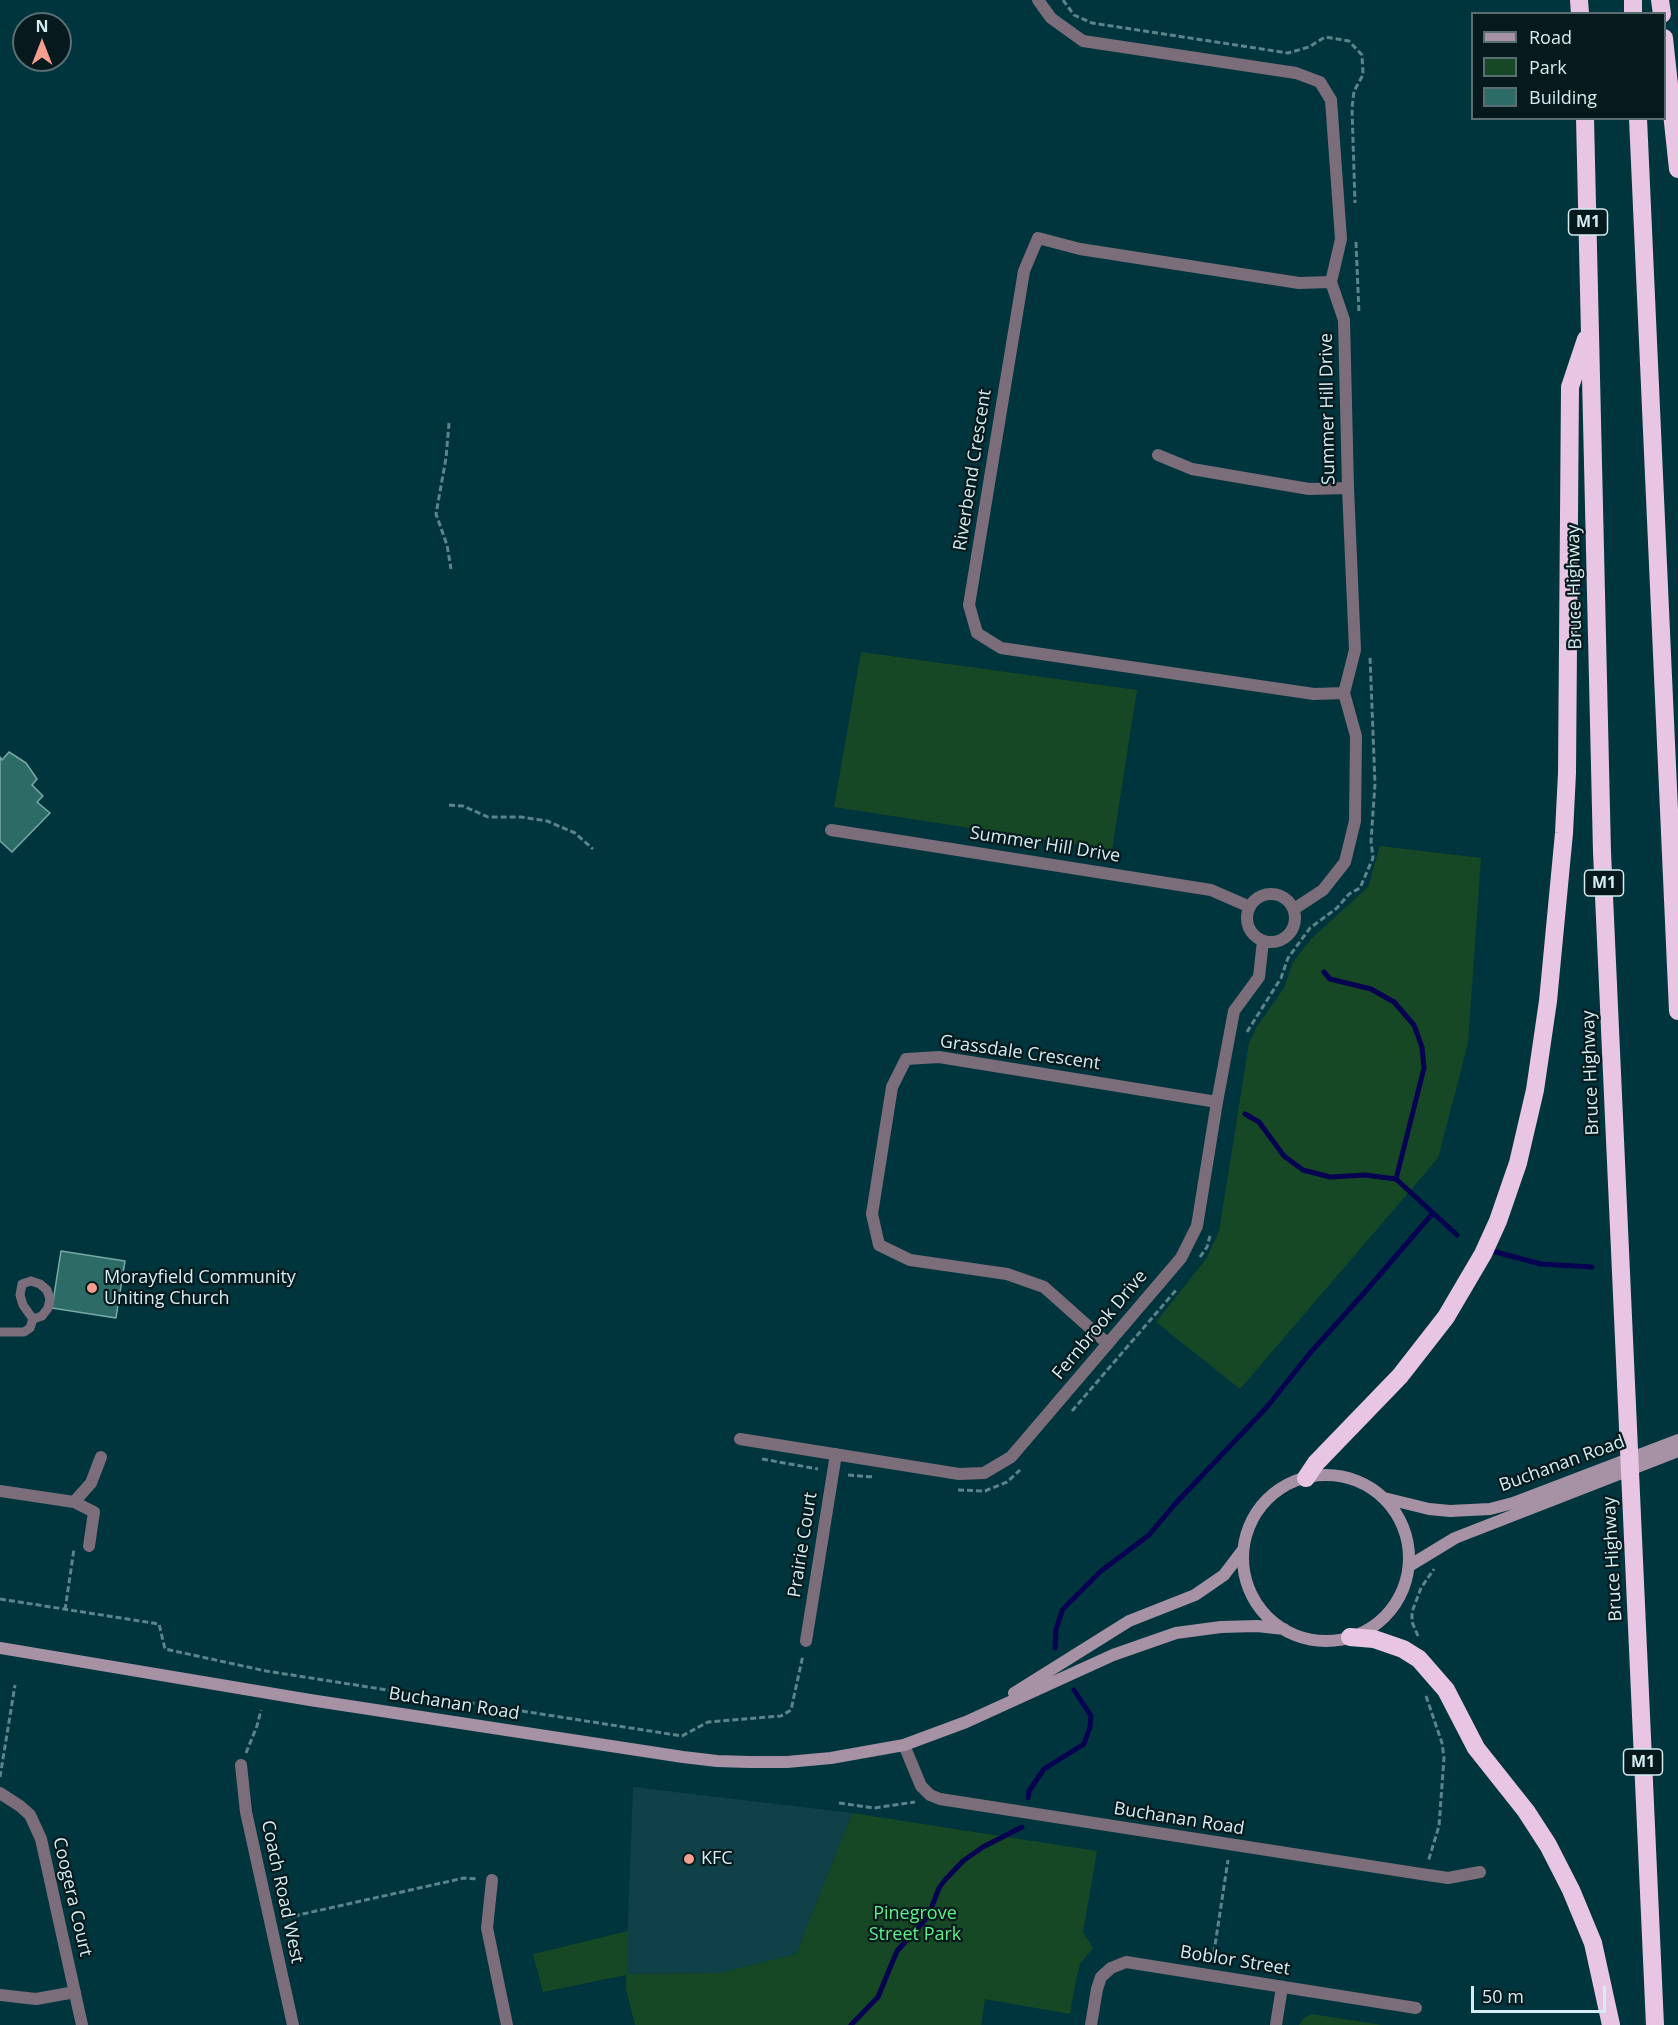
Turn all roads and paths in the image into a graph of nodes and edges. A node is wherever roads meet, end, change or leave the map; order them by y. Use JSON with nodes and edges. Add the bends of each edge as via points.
{"nodes":[{"id":1,"x":1038,"y":0,"type":"edge"},
{"id":2,"x":1063,"y":0,"type":"edge"},
{"id":3,"x":1666,"y":48,"type":"edge"},
{"id":4,"x":1585,"y":120,"type":"edge"},
{"id":5,"x":1638,"y":120,"type":"edge"},
{"id":6,"x":1678,"y":169,"type":"edge"},
{"id":7,"x":1356,"y":214,"type":"dead end"},
{"id":8,"x":1356,"y":237,"type":"dead end"},
{"id":9,"x":1331,"y":282,"type":"junction"},
{"id":10,"x":1359,"y":319,"type":"dead end"},
{"id":11,"x":1590,"y":326,"type":"junction"},
{"id":12,"x":449,"y":423,"type":"dead end"},
{"id":13,"x":1158,"y":455,"type":"dead end"},
{"id":14,"x":1348,"y":488,"type":"junction"},
{"id":15,"x":451,"y":569,"type":"dead end"},
{"id":16,"x":1370,"y":653,"type":"dead end"},
{"id":17,"x":1344,"y":693,"type":"junction"},
{"id":18,"x":450,"y":804,"type":"dead end"},
{"id":19,"x":831,"y":830,"type":"dead end"},
{"id":20,"x":593,"y":849,"type":"dead end"},
{"id":21,"x":1250,"y":907,"type":"junction"},
{"id":22,"x":1294,"y":909,"type":"junction"},
{"id":23,"x":1263,"y":941,"type":"junction"},
{"id":24,"x":1678,"y":1011,"type":"edge"},
{"id":25,"x":1245,"y":1036,"type":"dead end"},
{"id":26,"x":1217,"y":1102,"type":"junction"},
{"id":27,"x":1212,"y":1226,"type":"dead end"},
{"id":28,"x":1193,"y":1265,"type":"dead end"},
{"id":29,"x":1180,"y":1284,"type":"dead end"},
{"id":30,"x":33,"y":1318,"type":"dead end"},
{"id":31,"x":0,"y":1332,"type":"edge"},
{"id":32,"x":1108,"y":1344,"type":"junction"},
{"id":33,"x":1069,"y":1414,"type":"dead end"},
{"id":34,"x":740,"y":1438,"type":"dead end"},
{"id":35,"x":1678,"y":1440,"type":"edge"},
{"id":36,"x":1678,"y":1451,"type":"edge"},
{"id":37,"x":836,"y":1454,"type":"junction"},
{"id":38,"x":101,"y":1457,"type":"dead end"},
{"id":39,"x":754,"y":1458,"type":"dead end"},
{"id":40,"x":1024,"y":1466,"type":"dead end"},
{"id":41,"x":833,"y":1472,"type":"junction"},
{"id":42,"x":875,"y":1477,"type":"dead end"},
{"id":43,"x":1306,"y":1478,"type":"junction"},
{"id":44,"x":1573,"y":1486,"type":"junction"},
{"id":45,"x":952,"y":1490,"type":"dead end"},
{"id":46,"x":0,"y":1491,"type":"edge"},
{"id":47,"x":1384,"y":1498,"type":"junction"},
{"id":48,"x":74,"y":1502,"type":"junction"},
{"id":49,"x":75,"y":1544,"type":"dead end"},
{"id":50,"x":89,"y":1546,"type":"dead end"},
{"id":51,"x":1244,"y":1549,"type":"junction"},
{"id":52,"x":1440,"y":1563,"type":"dead end"},
{"id":53,"x":1409,"y":1566,"type":"junction"},
{"id":54,"x":0,"y":1599,"type":"edge"},
{"id":55,"x":65,"y":1610,"type":"junction"},
{"id":56,"x":1284,"y":1629,"type":"junction"},
{"id":57,"x":1350,"y":1637,"type":"junction"},
{"id":58,"x":806,"y":1641,"type":"joint"},
{"id":59,"x":0,"y":1648,"type":"edge"},
{"id":60,"x":1419,"y":1659,"type":"junction"},
{"id":61,"x":15,"y":1685,"type":"dead end"},
{"id":62,"x":1422,"y":1687,"type":"dead end"},
{"id":63,"x":261,"y":1710,"type":"dead end"},
{"id":64,"x":966,"y":1722,"type":"junction"},
{"id":65,"x":904,"y":1745,"type":"junction"},
{"id":66,"x":241,"y":1765,"type":"joint"},
{"id":67,"x":0,"y":1777,"type":"edge"},
{"id":68,"x":0,"y":1793,"type":"edge"},
{"id":69,"x":930,"y":1795,"type":"junction"},
{"id":70,"x":839,"y":1803,"type":"dead end"},
{"id":71,"x":1230,"y":1845,"type":"junction"},
{"id":72,"x":1480,"y":1872,"type":"dead end"},
{"id":73,"x":1421,"y":1874,"type":"junction"},
{"id":74,"x":492,"y":1880,"type":"joint"},
{"id":75,"x":270,"y":1921,"type":"junction"},
{"id":76,"x":1219,"y":1961,"type":"dead end"},
{"id":77,"x":1282,"y":1987,"type":"junction"},
{"id":78,"x":75,"y":1992,"type":"junction"},
{"id":79,"x":0,"y":1995,"type":"edge"},
{"id":80,"x":1416,"y":2008,"type":"dead end"},
{"id":81,"x":82,"y":2025,"type":"edge"},
{"id":82,"x":293,"y":2025,"type":"edge"},
{"id":83,"x":507,"y":2025,"type":"edge"},
{"id":84,"x":1091,"y":2025,"type":"edge"},
{"id":85,"x":1276,"y":2025,"type":"edge"},
{"id":86,"x":1611,"y":2025,"type":"edge"},
{"id":87,"x":1655,"y":2025,"type":"edge"}],
"edges":[{"from":1,"to":9,"type":"street","via":[[1051,18],[1083,41],[1296,73],[1320,82],[1331,100],[1341,239]]},
{"from":2,"to":7,"type":"path","via":[[1074,15],[1092,23],[1288,52],[1309,47],[1325,37],[1349,41],[1362,55],[1363,75],[1354,91],[1352,108]]},
{"from":3,"to":6,"type":"highway"},
{"from":4,"to":11,"type":"highway","name":"Bruce Highway","number":"M1"},
{"from":5,"to":24,"type":"highway"},
{"from":8,"to":10,"type":"path"},
{"from":9,"to":14,"type":"street","name":"Summer Hill Drive","via":[[1344,320]]},
{"from":9,"to":17,"type":"street","name":"Riverbend Crescent","via":[[1299,283],[1080,249],[1038,238],[1024,270],[969,605],[977,633],[1001,648],[1314,694]]},
{"from":11,"to":43,"type":"highway","via":[[1570,387],[1563,844],[1542,1039],[1518,1163],[1483,1254],[1446,1317],[1400,1376]]},
{"from":11,"to":87,"type":"highway","name":"Bruce Highway","number":"M1","via":[[1602,852]]},
{"from":12,"to":15,"type":"path","via":[[436,514]]},
{"from":13,"to":14,"type":"street","via":[[1192,469],[1309,489]]},
{"from":14,"to":17,"type":"street","name":"Summer Hill Drive","via":[[1355,650]]},
{"from":16,"to":25,"type":"path","via":[[1375,784],[1373,858],[1360,888],[1310,928],[1288,958],[1281,978]]},
{"from":17,"to":22,"type":"street","name":"Summer Hill Drive","via":[[1356,736],[1355,821],[1345,862],[1323,890]]},
{"from":18,"to":20,"type":"path","via":[[488,817],[547,821],[575,833]]},
{"from":19,"to":21,"type":"street","name":"Summer Hill Drive","via":[[1211,890]]},
{"from":21,"to":22,"type":"street","via":[[1264,895],[1272,894],[1287,900]]},
{"from":21,"to":23,"type":"street","via":[[1249,926]]},
{"from":22,"to":23,"type":"street","via":[[1291,933],[1278,941]]},
{"from":23,"to":26,"type":"street","name":"Fernbrook Drive","via":[[1259,977],[1234,1011]]},
{"from":26,"to":32,"type":"street","name":"Fernbrook Drive","via":[[1197,1226],[1180,1258]]},
{"from":26,"to":32,"type":"street","name":"Grassdale Crescent","via":[[939,1057],[906,1059],[892,1088],[872,1214],[879,1245],[910,1260],[1006,1274],[1044,1287]]},
{"from":27,"to":28,"type":"path","via":[[1207,1247]]},
{"from":29,"to":33,"type":"path"},
{"from":30,"to":31,"type":"lane","via":[[24,1332]]},
{"from":32,"to":37,"type":"street","name":"Fernbrook Drive","via":[[1011,1457],[984,1473],[958,1474]]},
{"from":34,"to":37,"type":"street","name":"Fernbrook Drive"},
{"from":35,"to":44,"type":"main road","name":"Buchanan Road"},
{"from":36,"to":44,"type":"main road","name":"Buchanan Road"},
{"from":37,"to":41,"type":"street","name":"Prairie Court"},
{"from":38,"to":48,"type":"street","via":[[91,1483]]},
{"from":39,"to":41,"type":"path"},
{"from":40,"to":45,"type":"path","via":[[1007,1482],[985,1491]]},
{"from":41,"to":42,"type":"path"},
{"from":41,"to":58,"type":"street","name":"Prairie Court"},
{"from":43,"to":47,"type":"main road","via":[[1330,1475],[1354,1480]]},
{"from":43,"to":51,"type":"main road","via":[[1283,1487],[1262,1506],[1252,1522]]},
{"from":44,"to":47,"type":"main road","name":"Buchanan Road","via":[[1471,1511],[1430,1509]]},
{"from":44,"to":53,"type":"main road","name":"Buchanan Road","via":[[1455,1538]]},
{"from":46,"to":48,"type":"street"},
{"from":47,"to":53,"type":"main road","via":[[1398,1515],[1406,1535]]},
{"from":48,"to":50,"type":"street","via":[[94,1512]]},
{"from":49,"to":55,"type":"path"},
{"from":51,"to":56,"type":"main road","via":[[1245,1572],[1252,1594],[1266,1614]]},
{"from":51,"to":64,"type":"main road","name":"Buchanan Road","via":[[1224,1575],[1195,1595],[1120,1626]]},
{"from":52,"to":60,"type":"path","via":[[1421,1588],[1412,1612],[1415,1631],[1427,1647]]},
{"from":53,"to":57,"type":"main road","via":[[1403,1590],[1390,1610],[1372,1626]]},
{"from":54,"to":55,"type":"path"},
{"from":55,"to":58,"type":"path","via":[[159,1624],[165,1649],[266,1671],[682,1736],[708,1722],[780,1716],[791,1710]]},
{"from":56,"to":57,"type":"main road","via":[[1316,1640]]},
{"from":56,"to":64,"type":"main road","name":"Buchanan Road","via":[[1221,1626],[1176,1633],[1113,1655]]},
{"from":57,"to":60,"type":"highway","via":[[1387,1643]]},
{"from":59,"to":65,"type":"main road","name":"Buchanan Road","via":[[310,1700],[717,1761],[787,1762]]},
{"from":60,"to":86,"type":"highway","via":[[1446,1690],[1476,1748],[1548,1845],[1593,1943]]},
{"from":61,"to":67,"type":"path"},
{"from":62,"to":73,"type":"path","via":[[1442,1743],[1444,1774],[1431,1857]]},
{"from":63,"to":66,"type":"path"},
{"from":64,"to":65,"type":"main road","name":"Buchanan Road"},
{"from":65,"to":69,"type":"street","via":[[917,1778]]},
{"from":66,"to":75,"type":"street","name":"Coach Road West","via":[[246,1812]]},
{"from":68,"to":78,"type":"street","name":"Coogera Court","via":[[30,1815],[39,1833]]},
{"from":69,"to":70,"type":"path","via":[[911,1804],[874,1808]]},
{"from":69,"to":71,"type":"street","name":"Buchanan Road"},
{"from":71,"to":73,"type":"street","name":"Buchanan Road"},
{"from":71,"to":76,"type":"path","via":[[1214,1952]]},
{"from":72,"to":73,"type":"street","name":"Buchanan Road","via":[[1448,1878]]},
{"from":74,"to":75,"type":"path","via":[[464,1878]]},
{"from":74,"to":83,"type":"street","via":[[487,1928]]},
{"from":75,"to":82,"type":"street","name":"Coach Road West"},
{"from":77,"to":80,"type":"street","name":"Boblor Street"},
{"from":77,"to":84,"type":"street","name":"Boblor Street","via":[[1133,1963],[1118,1964],[1098,1982]]},
{"from":77,"to":85,"type":"street"},
{"from":78,"to":79,"type":"street","via":[[36,1999]]},
{"from":78,"to":81,"type":"street","name":"Coogera Court"}]}
